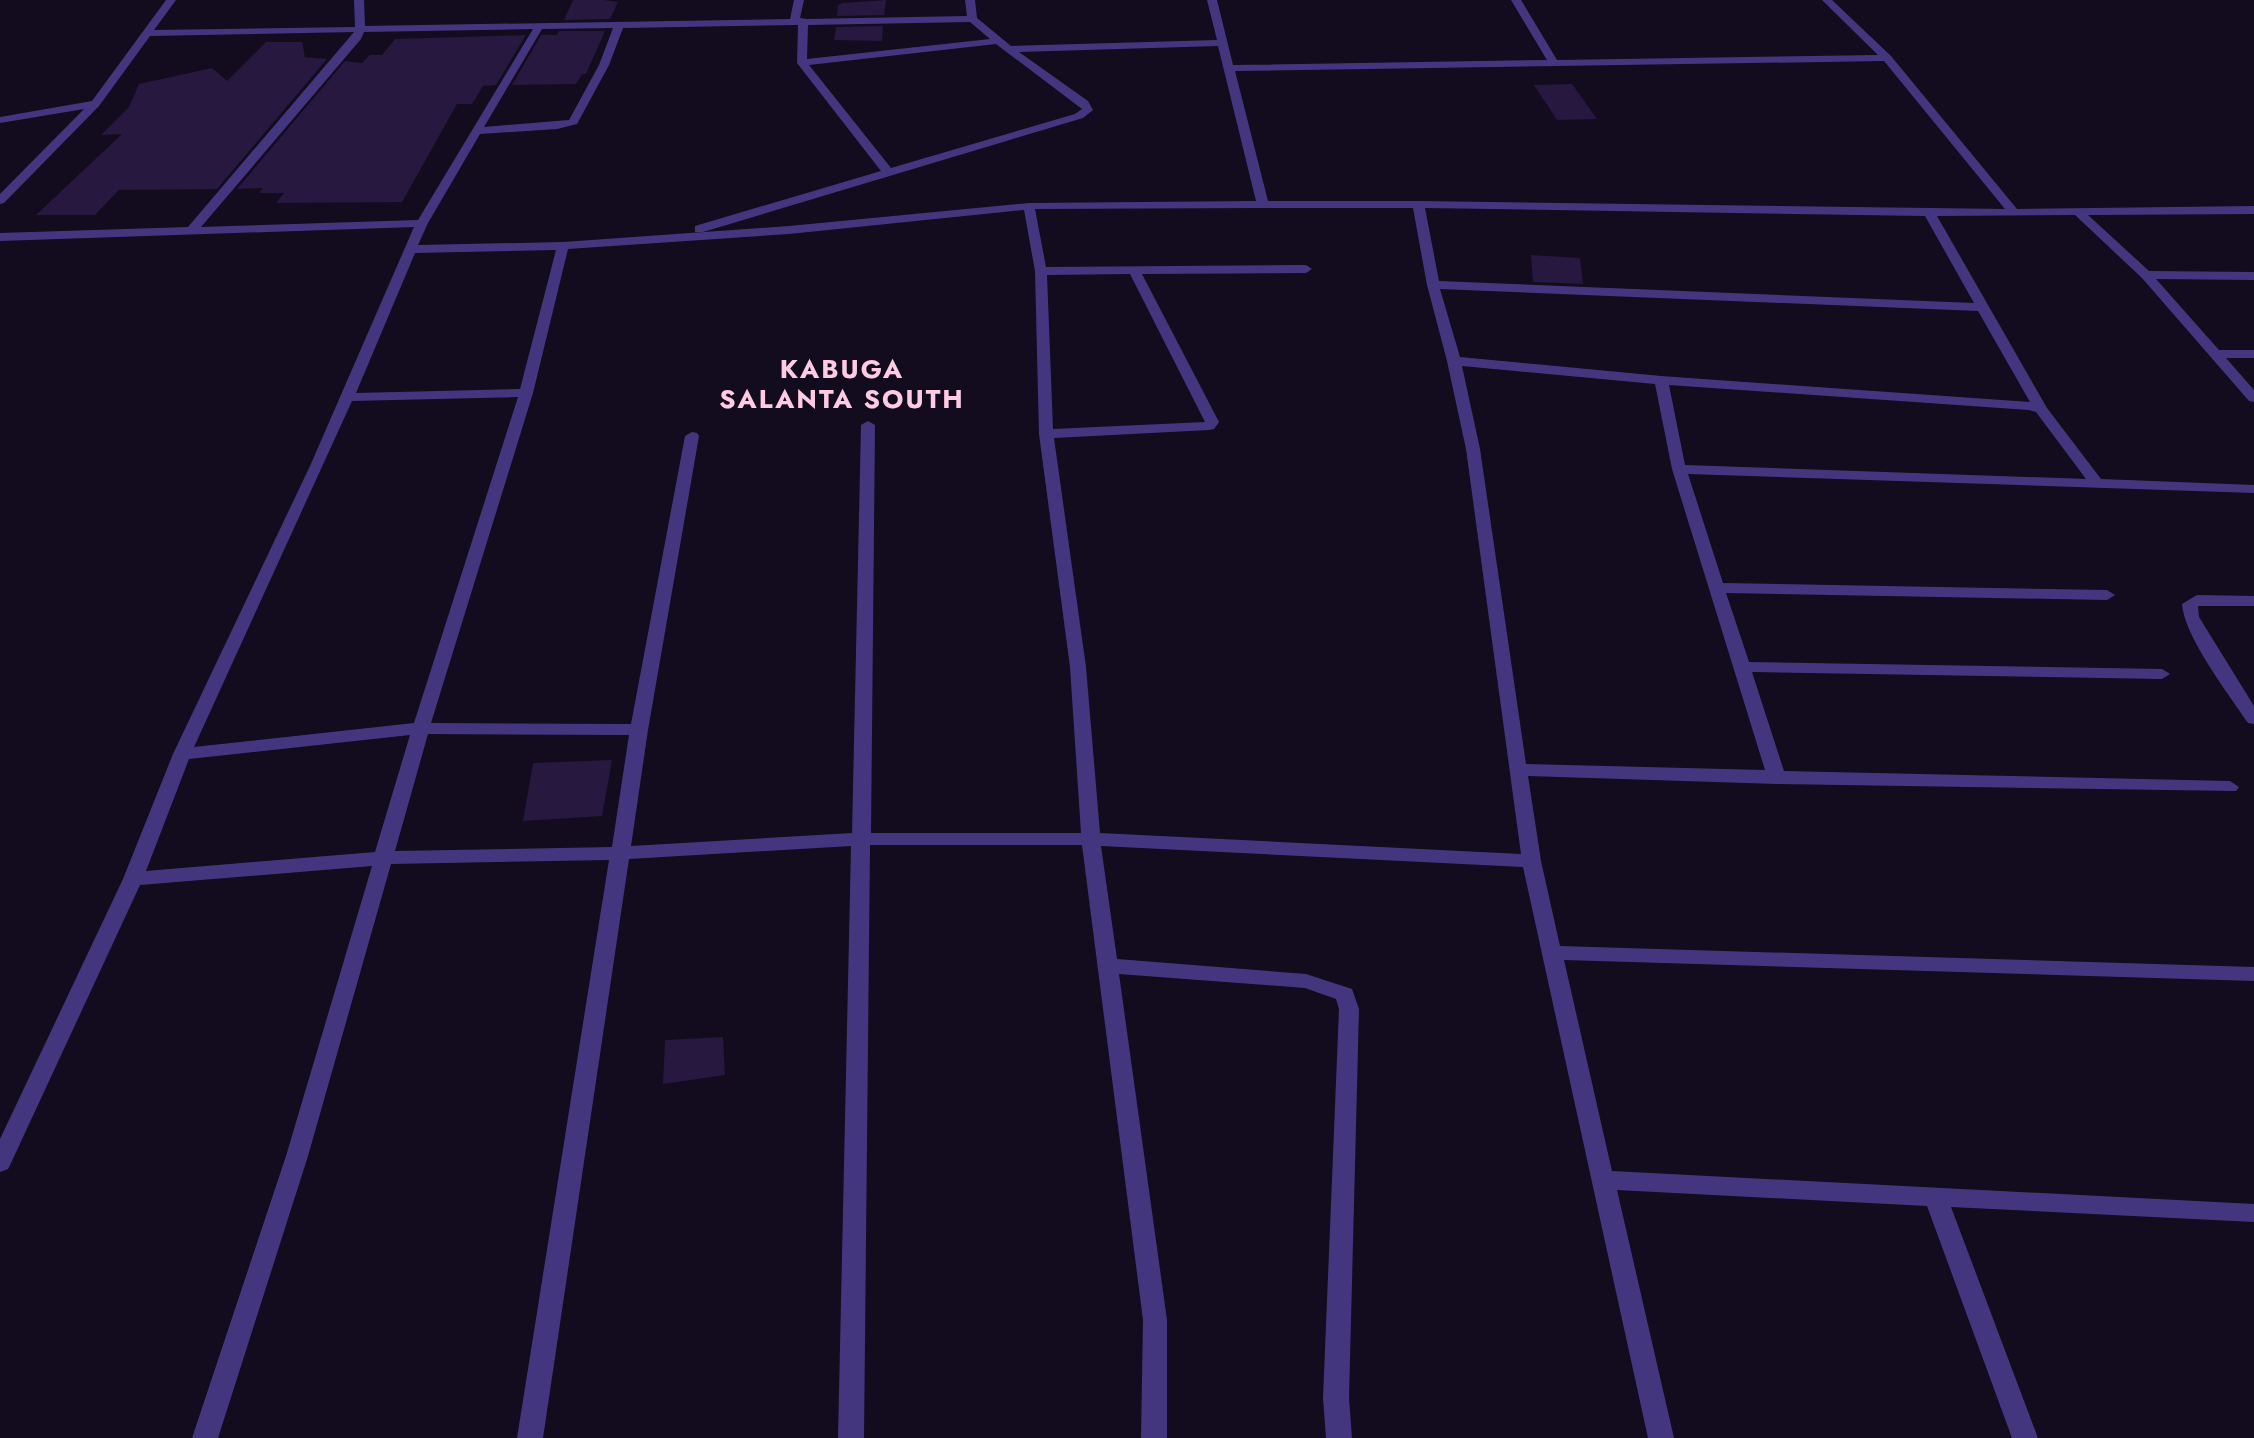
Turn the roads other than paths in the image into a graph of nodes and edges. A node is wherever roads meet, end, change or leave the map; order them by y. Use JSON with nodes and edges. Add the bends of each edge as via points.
{"nodes":[{"id":1,"x":171,"y":0,"type":"edge"},
{"id":2,"x":359,"y":0,"type":"edge"},
{"id":3,"x":799,"y":0,"type":"edge"},
{"id":4,"x":970,"y":0,"type":"edge"},
{"id":5,"x":1212,"y":0,"type":"edge"},
{"id":6,"x":1516,"y":0,"type":"edge"},
{"id":7,"x":1827,"y":0,"type":"edge"},
{"id":8,"x":972,"y":19,"type":"junction"},
{"id":9,"x":799,"y":20,"type":"junction"},
{"id":10,"x":540,"y":25,"type":"junction"},
{"id":11,"x":619,"y":25,"type":"junction"},
{"id":12,"x":360,"y":30,"type":"junction"},
{"id":13,"x":147,"y":33,"type":"junction"},
{"id":14,"x":996,"y":41,"type":"junction"},
{"id":15,"x":1223,"y":43,"type":"junction"},
{"id":16,"x":1012,"y":49,"type":"junction"},
{"id":17,"x":1887,"y":58,"type":"junction"},
{"id":18,"x":803,"y":63,"type":"junction"},
{"id":19,"x":1554,"y":63,"type":"junction"},
{"id":20,"x":1229,"y":68,"type":"junction"},
{"id":21,"x":95,"y":104,"type":"junction"},
{"id":22,"x":0,"y":120,"type":"edge"},
{"id":23,"x":478,"y":131,"type":"junction"},
{"id":24,"x":888,"y":172,"type":"junction"},
{"id":25,"x":0,"y":201,"type":"edge"},
{"id":26,"x":1418,"y":204,"type":"junction"},
{"id":27,"x":1029,"y":206,"type":"junction"},
{"id":28,"x":1263,"y":206,"type":"junction"},
{"id":29,"x":2254,"y":209,"type":"edge"},
{"id":30,"x":2014,"y":212,"type":"junction"},
{"id":31,"x":2078,"y":212,"type":"junction"},
{"id":32,"x":1929,"y":213,"type":"junction"},
{"id":33,"x":422,"y":223,"type":"junction"},
{"id":34,"x":191,"y":231,"type":"junction"},
{"id":35,"x":0,"y":237,"type":"edge"},
{"id":36,"x":669,"y":238,"type":"junction"},
{"id":37,"x":563,"y":246,"type":"junction"},
{"id":38,"x":412,"y":250,"type":"junction"},
{"id":39,"x":1306,"y":269,"type":"dead end"},
{"id":40,"x":1134,"y":270,"type":"junction"},
{"id":41,"x":1041,"y":271,"type":"junction"},
{"id":42,"x":2146,"y":275,"type":"junction"},
{"id":43,"x":2254,"y":276,"type":"edge"},
{"id":44,"x":1433,"y":285,"type":"junction"},
{"id":45,"x":1983,"y":307,"type":"junction"},
{"id":46,"x":2217,"y":354,"type":"junction"},
{"id":47,"x":2254,"y":354,"type":"edge"},
{"id":48,"x":1454,"y":362,"type":"junction"},
{"id":49,"x":1661,"y":380,"type":"junction"},
{"id":50,"x":526,"y":393,"type":"junction"},
{"id":51,"x":347,"y":397,"type":"junction"},
{"id":52,"x":2254,"y":398,"type":"edge"},
{"id":53,"x":2041,"y":409,"type":"junction"},
{"id":54,"x":868,"y":425,"type":"dead end"},
{"id":55,"x":1046,"y":434,"type":"junction"},
{"id":56,"x":692,"y":436,"type":"dead end"},
{"id":57,"x":1679,"y":469,"type":"junction"},
{"id":58,"x":2097,"y":484,"type":"junction"},
{"id":59,"x":2254,"y":489,"type":"edge"},
{"id":60,"x":1717,"y":589,"type":"junction"},
{"id":61,"x":2107,"y":595,"type":"dead end"},
{"id":62,"x":2254,"y":601,"type":"edge"},
{"id":63,"x":1741,"y":667,"type":"junction"},
{"id":64,"x":2162,"y":674,"type":"dead end"},
{"id":65,"x":2254,"y":719,"type":"edge"},
{"id":66,"x":421,"y":729,"type":"junction"},
{"id":67,"x":639,"y":730,"type":"junction"},
{"id":68,"x":182,"y":754,"type":"junction"},
{"id":69,"x":1517,"y":770,"type":"junction"},
{"id":70,"x":1777,"y":778,"type":"junction"},
{"id":71,"x":2230,"y":787,"type":"dead end"},
{"id":72,"x":862,"y":839,"type":"junction"},
{"id":73,"x":1091,"y":839,"type":"junction"},
{"id":74,"x":621,"y":853,"type":"junction"},
{"id":75,"x":385,"y":858,"type":"junction"},
{"id":76,"x":1531,"y":861,"type":"junction"},
{"id":77,"x":133,"y":879,"type":"junction"},
{"id":78,"x":1553,"y":953,"type":"junction"},
{"id":79,"x":1108,"y":966,"type":"junction"},
{"id":80,"x":2254,"y":974,"type":"edge"},
{"id":81,"x":0,"y":1163,"type":"edge"},
{"id":82,"x":1602,"y":1180,"type":"junction"},
{"id":83,"x":1935,"y":1196,"type":"junction"},
{"id":84,"x":2254,"y":1213,"type":"edge"},
{"id":85,"x":205,"y":1438,"type":"edge"},
{"id":86,"x":530,"y":1438,"type":"edge"},
{"id":87,"x":851,"y":1438,"type":"edge"},
{"id":88,"x":1154,"y":1438,"type":"edge"},
{"id":89,"x":1339,"y":1438,"type":"edge"},
{"id":90,"x":1661,"y":1438,"type":"edge"},
{"id":91,"x":2025,"y":1438,"type":"edge"}],
"edges":[{"from":1,"to":13,"type":"street"},
{"from":2,"to":12,"type":"street"},
{"from":3,"to":9,"type":"street"},
{"from":4,"to":8,"type":"street"},
{"from":5,"to":15,"type":"street"},
{"from":6,"to":19,"type":"street"},
{"from":7,"to":17,"type":"street"},
{"from":8,"to":9,"type":"street"},
{"from":8,"to":14,"type":"street"},
{"from":9,"to":11,"type":"street"},
{"from":9,"to":18,"type":"street"},
{"from":10,"to":11,"type":"street"},
{"from":10,"to":12,"type":"street"},
{"from":10,"to":23,"type":"street"},
{"from":11,"to":23,"type":"street","via":[[604,65],[573,122]]},
{"from":12,"to":13,"type":"street"},
{"from":12,"to":34,"type":"street"},
{"from":13,"to":21,"type":"street"},
{"from":14,"to":16,"type":"street"},
{"from":14,"to":18,"type":"street"},
{"from":15,"to":16,"type":"street"},
{"from":15,"to":20,"type":"street"},
{"from":16,"to":24,"type":"street","via":[[1088,110]]},
{"from":17,"to":19,"type":"street"},
{"from":17,"to":30,"type":"street"},
{"from":18,"to":24,"type":"street"},
{"from":19,"to":20,"type":"street"},
{"from":20,"to":28,"type":"street"},
{"from":21,"to":22,"type":"street"},
{"from":21,"to":25,"type":"street"},
{"from":23,"to":33,"type":"street"},
{"from":24,"to":36,"type":"street"},
{"from":26,"to":28,"type":"street"},
{"from":26,"to":32,"type":"street"},
{"from":26,"to":44,"type":"street"},
{"from":27,"to":28,"type":"street"},
{"from":27,"to":36,"type":"street"},
{"from":27,"to":41,"type":"street"},
{"from":29,"to":31,"type":"street"},
{"from":30,"to":31,"type":"street"},
{"from":30,"to":32,"type":"street"},
{"from":31,"to":42,"type":"street"},
{"from":32,"to":45,"type":"street"},
{"from":33,"to":34,"type":"street"},
{"from":33,"to":38,"type":"street"},
{"from":34,"to":35,"type":"street"},
{"from":36,"to":37,"type":"street"},
{"from":37,"to":38,"type":"street"},
{"from":37,"to":50,"type":"street"},
{"from":38,"to":51,"type":"street"},
{"from":39,"to":40,"type":"street"},
{"from":40,"to":41,"type":"street"},
{"from":40,"to":55,"type":"street","via":[[1212,422],[1198,427]]},
{"from":41,"to":55,"type":"street"},
{"from":42,"to":43,"type":"street"},
{"from":42,"to":46,"type":"street"},
{"from":44,"to":45,"type":"street"},
{"from":44,"to":48,"type":"street"},
{"from":45,"to":53,"type":"street"},
{"from":46,"to":47,"type":"street"},
{"from":46,"to":52,"type":"street"},
{"from":48,"to":49,"type":"street"},
{"from":48,"to":69,"type":"street","via":[[1473,449]]},
{"from":49,"to":53,"type":"street"},
{"from":49,"to":57,"type":"street"},
{"from":50,"to":51,"type":"street"},
{"from":50,"to":66,"type":"street"},
{"from":51,"to":68,"type":"street"},
{"from":53,"to":58,"type":"street"},
{"from":54,"to":72,"type":"street"},
{"from":55,"to":73,"type":"street","via":[[1078,667]]},
{"from":56,"to":67,"type":"street"},
{"from":57,"to":58,"type":"street"},
{"from":57,"to":60,"type":"street"},
{"from":58,"to":59,"type":"street"},
{"from":60,"to":61,"type":"street"},
{"from":60,"to":63,"type":"street"},
{"from":62,"to":65,"type":"street","via":[[2197,600],[2190,604],[2191,617]]},
{"from":63,"to":64,"type":"street"},
{"from":63,"to":70,"type":"street"},
{"from":66,"to":67,"type":"street"},
{"from":66,"to":68,"type":"street"},
{"from":66,"to":75,"type":"street"},
{"from":67,"to":74,"type":"street"},
{"from":68,"to":77,"type":"street"},
{"from":69,"to":70,"type":"street"},
{"from":69,"to":76,"type":"street"},
{"from":70,"to":71,"type":"street"},
{"from":72,"to":73,"type":"street"},
{"from":72,"to":74,"type":"street"},
{"from":72,"to":87,"type":"street"},
{"from":73,"to":76,"type":"street"},
{"from":73,"to":79,"type":"street"},
{"from":74,"to":75,"type":"street"},
{"from":74,"to":86,"type":"street"},
{"from":75,"to":77,"type":"street"},
{"from":75,"to":85,"type":"street","via":[[297,1156]]},
{"from":76,"to":78,"type":"street"},
{"from":77,"to":81,"type":"street"},
{"from":78,"to":80,"type":"street"},
{"from":78,"to":82,"type":"street"},
{"from":79,"to":88,"type":"street","via":[[1155,1320]]},
{"from":79,"to":89,"type":"street","via":[[1306,981],[1345,994],[1349,1009],[1336,1398]]},
{"from":82,"to":83,"type":"street"},
{"from":82,"to":90,"type":"street"},
{"from":83,"to":84,"type":"street"},
{"from":83,"to":91,"type":"street"}]}
